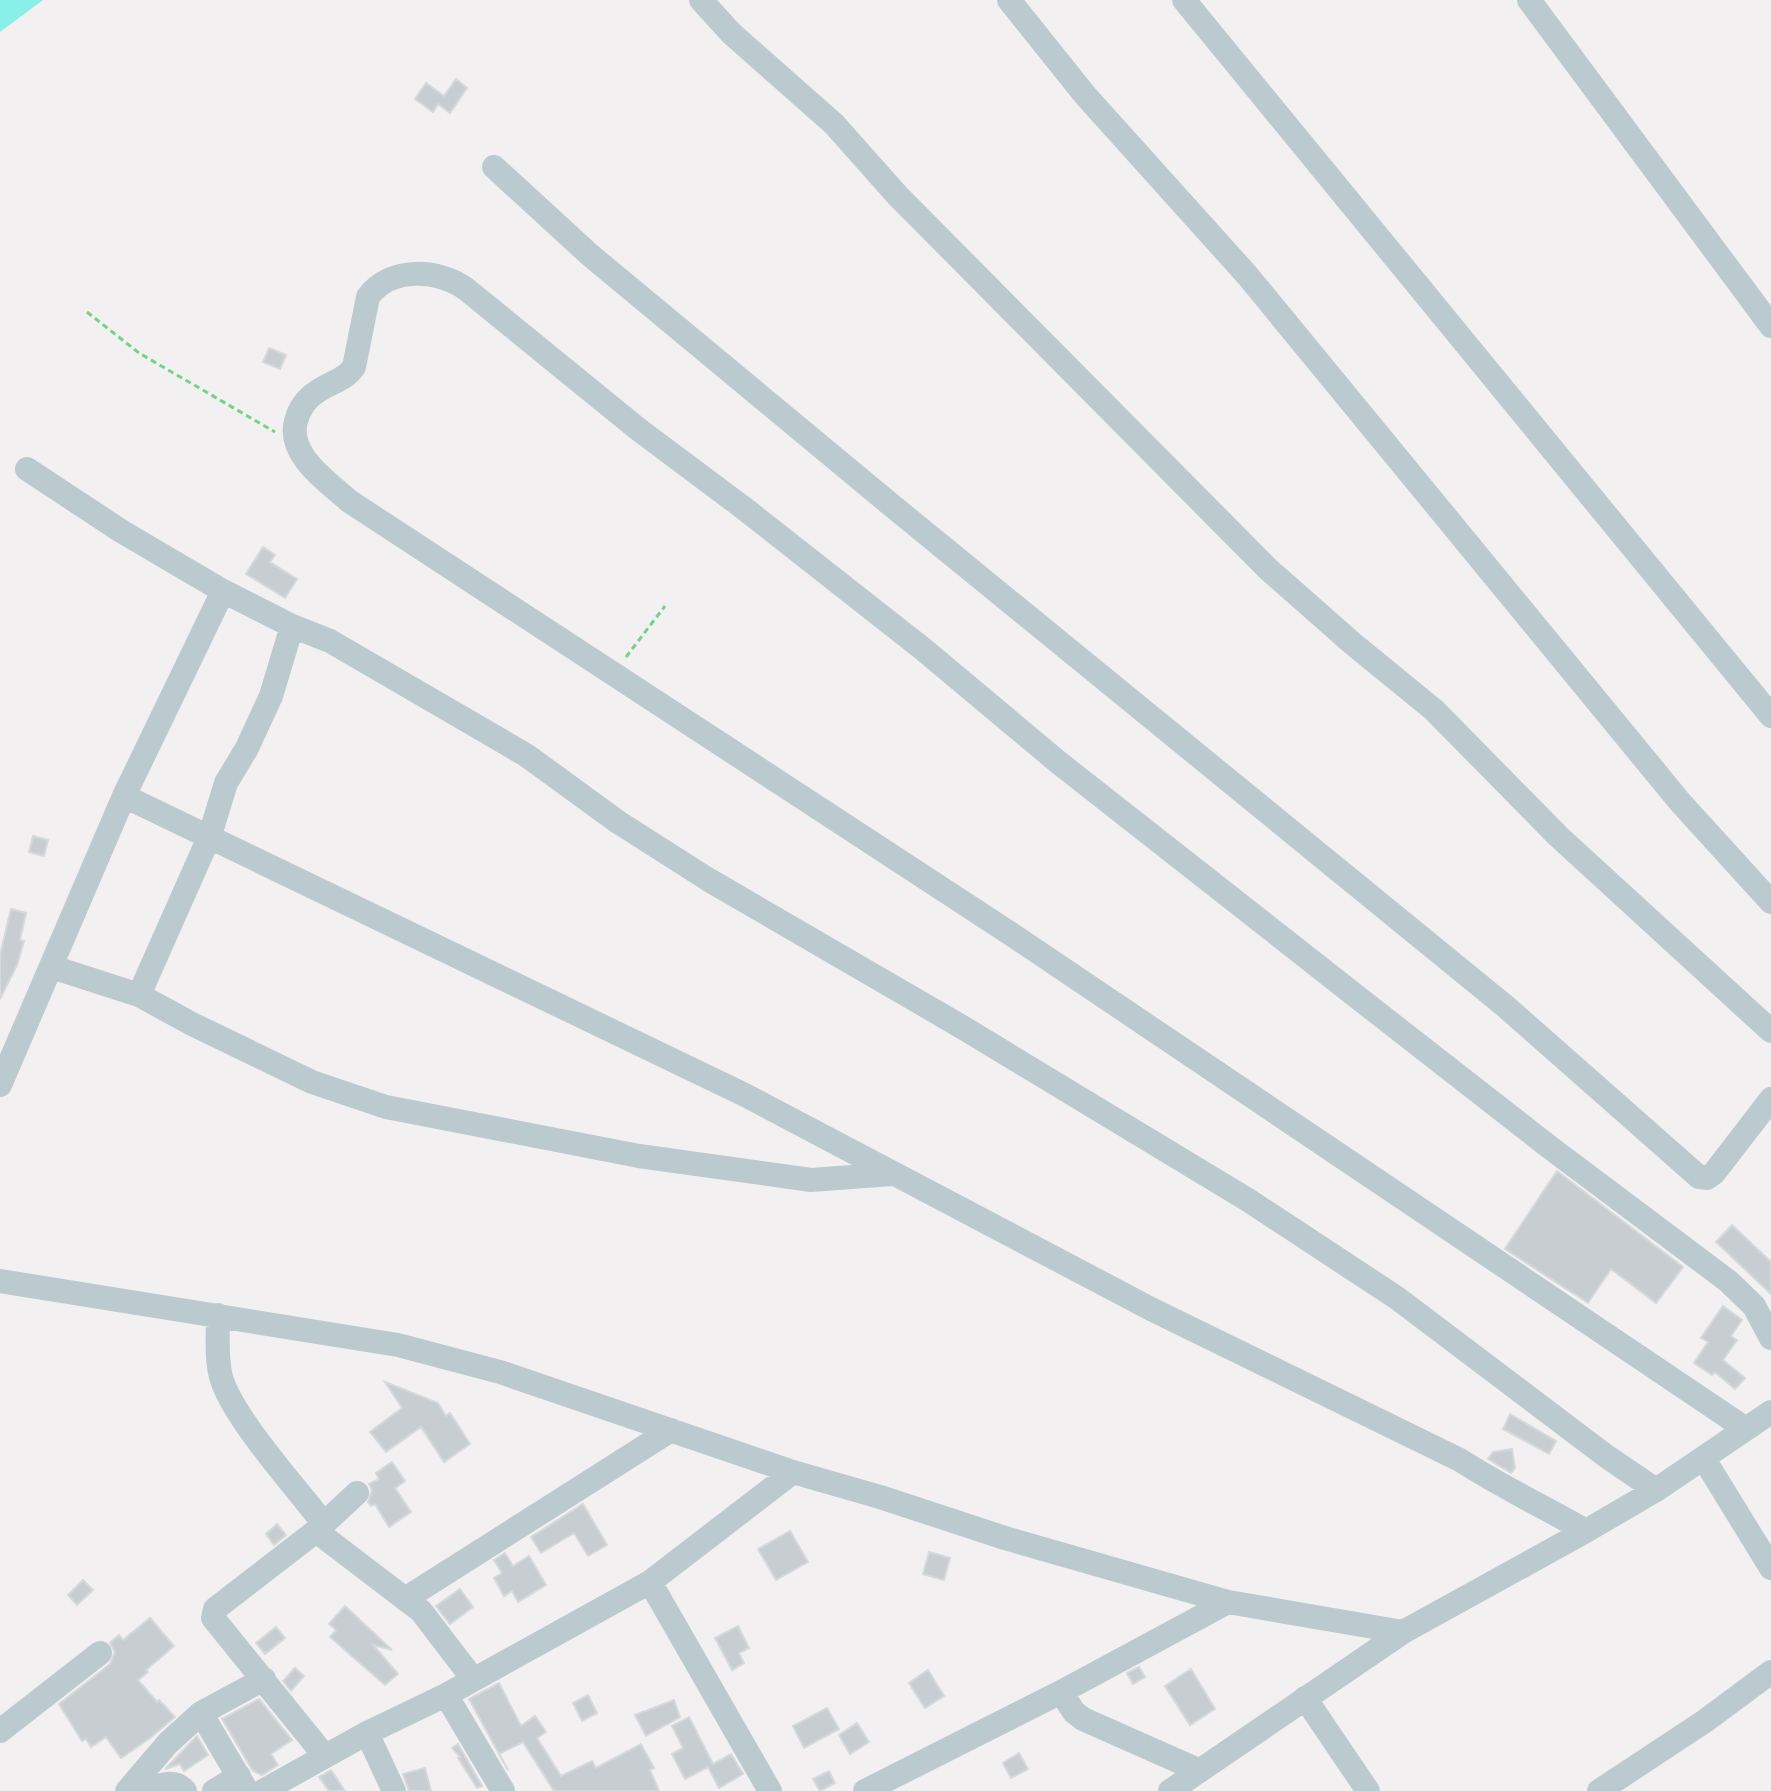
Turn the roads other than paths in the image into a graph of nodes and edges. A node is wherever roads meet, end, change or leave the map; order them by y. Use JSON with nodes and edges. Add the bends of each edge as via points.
{"nodes":[{"id":1,"x":701,"y":0,"type":"edge"},
{"id":2,"x":1009,"y":0,"type":"edge"},
{"id":3,"x":1184,"y":0,"type":"edge"},
{"id":4,"x":1529,"y":0,"type":"edge"},
{"id":5,"x":494,"y":167,"type":"dead end"},
{"id":6,"x":1771,"y":326,"type":"edge"},
{"id":7,"x":27,"y":469,"type":"dead end"},
{"id":8,"x":223,"y":591,"type":"junction"},
{"id":9,"x":292,"y":626,"type":"junction"},
{"id":10,"x":1771,"y":716,"type":"edge"},
{"id":11,"x":124,"y":796,"type":"junction"},
{"id":12,"x":210,"y":835,"type":"junction"},
{"id":13,"x":1771,"y":902,"type":"edge"},
{"id":14,"x":52,"y":967,"type":"junction"},
{"id":15,"x":139,"y":995,"type":"junction"},
{"id":16,"x":1771,"y":1031,"type":"edge"},
{"id":17,"x":0,"y":1085,"type":"edge"},
{"id":18,"x":1771,"y":1099,"type":"edge"},
{"id":19,"x":892,"y":1174,"type":"junction"},
{"id":20,"x":0,"y":1281,"type":"edge"},
{"id":21,"x":218,"y":1315,"type":"junction"},
{"id":22,"x":1771,"y":1338,"type":"edge"},
{"id":23,"x":1771,"y":1412,"type":"edge"},
{"id":24,"x":1746,"y":1429,"type":"junction"},
{"id":25,"x":671,"y":1430,"type":"junction"},
{"id":26,"x":1704,"y":1459,"type":"junction"},
{"id":27,"x":793,"y":1472,"type":"junction"},
{"id":28,"x":1656,"y":1490,"type":"junction"},
{"id":29,"x":357,"y":1493,"type":"dead end"},
{"id":30,"x":320,"y":1527,"type":"junction"},
{"id":31,"x":1586,"y":1531,"type":"junction"},
{"id":32,"x":1771,"y":1568,"type":"edge"},
{"id":33,"x":650,"y":1582,"type":"junction"},
{"id":34,"x":405,"y":1599,"type":"junction"},
{"id":35,"x":1228,"y":1602,"type":"junction"},
{"id":36,"x":1403,"y":1632,"type":"junction"},
{"id":37,"x":100,"y":1653,"type":"dead end"},
{"id":38,"x":1771,"y":1672,"type":"edge"},
{"id":39,"x":264,"y":1679,"type":"junction"},
{"id":40,"x":473,"y":1679,"type":"junction"},
{"id":41,"x":1061,"y":1692,"type":"junction"},
{"id":42,"x":446,"y":1695,"type":"junction"},
{"id":43,"x":1305,"y":1698,"type":"junction"},
{"id":44,"x":201,"y":1713,"type":"junction"},
{"id":45,"x":0,"y":1731,"type":"edge"},
{"id":46,"x":367,"y":1733,"type":"junction"},
{"id":47,"x":324,"y":1755,"type":"junction"},
{"id":48,"x":1198,"y":1770,"type":"junction"},
{"id":49,"x":243,"y":1784,"type":"edge"},
{"id":50,"x":1355,"y":1786,"type":"edge"},
{"id":51,"x":127,"y":1791,"type":"edge"},
{"id":52,"x":141,"y":1791,"type":"edge"},
{"id":53,"x":185,"y":1791,"type":"edge"},
{"id":54,"x":214,"y":1791,"type":"edge"},
{"id":55,"x":263,"y":1791,"type":"edge"},
{"id":56,"x":394,"y":1791,"type":"edge"},
{"id":57,"x":503,"y":1791,"type":"edge"},
{"id":58,"x":770,"y":1791,"type":"edge"},
{"id":59,"x":865,"y":1791,"type":"edge"},
{"id":60,"x":1170,"y":1791,"type":"edge"},
{"id":61,"x":1599,"y":1791,"type":"edge"}],
"edges":[{"from":1,"to":16,"type":"street","via":[[834,124],[897,195],[1268,569],[1434,710],[1558,836]]},
{"from":2,"to":13,"type":"street","via":[[1085,95],[1247,275],[1680,802]]},
{"from":3,"to":10,"type":"street"},
{"from":4,"to":6,"type":"street"},
{"from":5,"to":18,"type":"street","via":[[590,255],[890,504],[1505,1006],[1699,1177],[1714,1173]]},
{"from":7,"to":8,"type":"street"},
{"from":8,"to":9,"type":"street"},
{"from":8,"to":11,"type":"street"},
{"from":9,"to":12,"type":"street","via":[[271,696],[226,783]]},
{"from":9,"to":28,"type":"street","via":[[330,641],[526,755],[709,880],[1248,1200],[1397,1298]]},
{"from":11,"to":12,"type":"street"},
{"from":11,"to":14,"type":"street"},
{"from":12,"to":15,"type":"street"},
{"from":12,"to":19,"type":"street","via":[[745,1095]]},
{"from":14,"to":15,"type":"street"},
{"from":14,"to":17,"type":"street"},
{"from":15,"to":19,"type":"street","via":[[312,1082],[386,1107],[639,1156],[811,1180]]},
{"from":19,"to":31,"type":"street","via":[[1151,1309],[1460,1460]]},
{"from":20,"to":21,"type":"street"},
{"from":21,"to":25,"type":"street","via":[[398,1345],[500,1372]]},
{"from":21,"to":30,"type":"street","via":[[224,1387]]},
{"from":22,"to":24,"type":"street","via":[[1754,1306],[1728,1281],[1058,762],[455,280],[416,273],[372,291],[354,367],[299,409],[294,431],[297,448],[349,501],[1011,934]]},
{"from":23,"to":24,"type":"street"},
{"from":24,"to":26,"type":"street"},
{"from":25,"to":27,"type":"street"},
{"from":25,"to":34,"type":"street"},
{"from":26,"to":28,"type":"street"},
{"from":26,"to":32,"type":"street"},
{"from":27,"to":33,"type":"street"},
{"from":27,"to":35,"type":"street"},
{"from":28,"to":31,"type":"street"},
{"from":29,"to":30,"type":"street"},
{"from":30,"to":34,"type":"street"},
{"from":30,"to":39,"type":"street","via":[[213,1613]]},
{"from":31,"to":36,"type":"street"},
{"from":33,"to":40,"type":"street"},
{"from":33,"to":58,"type":"street"},
{"from":34,"to":40,"type":"street","via":[[435,1627]]},
{"from":35,"to":36,"type":"street"},
{"from":35,"to":41,"type":"street"},
{"from":36,"to":43,"type":"street"},
{"from":37,"to":45,"type":"street"},
{"from":38,"to":61,"type":"street"},
{"from":39,"to":44,"type":"street"},
{"from":39,"to":47,"type":"street"},
{"from":40,"to":42,"type":"street"},
{"from":41,"to":48,"type":"street","via":[[1083,1719]]},
{"from":41,"to":59,"type":"street"},
{"from":42,"to":46,"type":"street"},
{"from":42,"to":57,"type":"street"},
{"from":43,"to":48,"type":"street"},
{"from":43,"to":50,"type":"street"},
{"from":44,"to":49,"type":"street"},
{"from":44,"to":51,"type":"street"},
{"from":46,"to":47,"type":"street"},
{"from":46,"to":56,"type":"street"},
{"from":47,"to":55,"type":"street"},
{"from":48,"to":60,"type":"street"},
{"from":49,"to":54,"type":"street"},
{"from":52,"to":53,"type":"street","via":[[173,1782]]}]}
